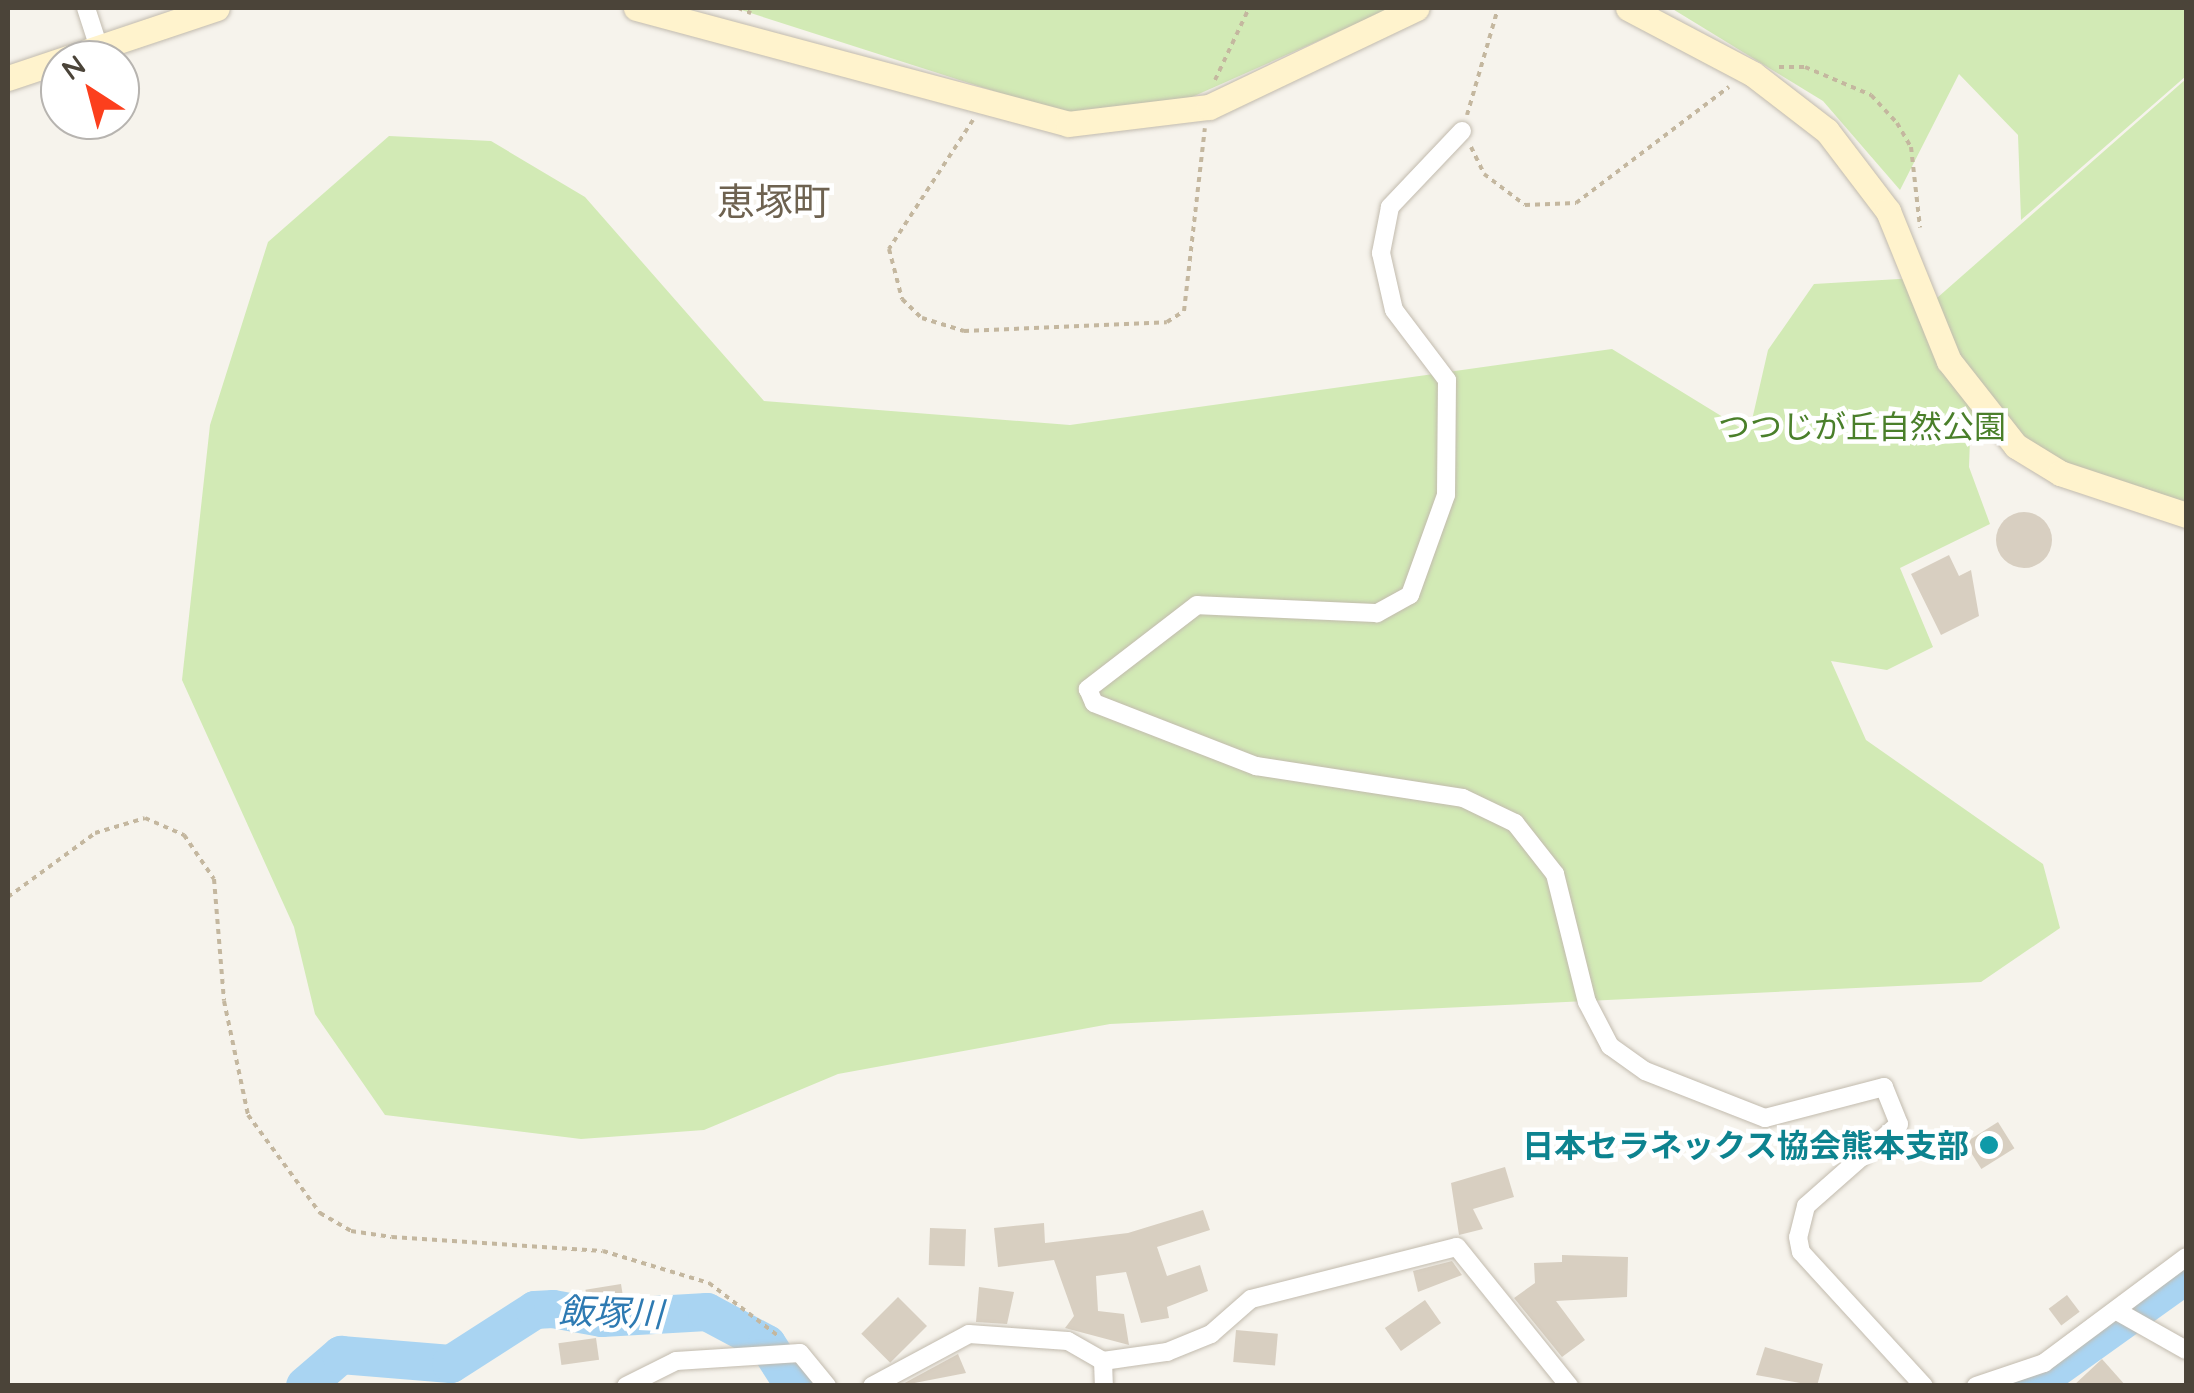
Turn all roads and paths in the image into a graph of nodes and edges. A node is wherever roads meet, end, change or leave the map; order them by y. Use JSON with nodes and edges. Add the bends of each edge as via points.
{"nodes":[{"id":1,"x":86,"y":8,"type":"edge"},
{"id":2,"x":217,"y":8,"type":"edge"},
{"id":3,"x":636,"y":8,"type":"edge"},
{"id":4,"x":738,"y":8,"type":"edge"},
{"id":5,"x":1249,"y":8,"type":"edge"},
{"id":6,"x":1417,"y":8,"type":"edge"},
{"id":7,"x":1498,"y":8,"type":"edge"},
{"id":8,"x":1628,"y":8,"type":"edge"},
{"id":9,"x":770,"y":22,"type":"dead end"},
{"id":10,"x":97,"y":40,"type":"edge"},
{"id":11,"x":101,"y":40,"type":"edge"},
{"id":12,"x":40,"y":65,"type":"edge"},
{"id":13,"x":1753,"y":74,"type":"junction"},
{"id":14,"x":8,"y":78,"type":"edge"},
{"id":15,"x":968,"y":104,"type":"dead end"},
{"id":16,"x":1209,"y":108,"type":"junction"},
{"id":17,"x":1462,"y":131,"type":"junction"},
{"id":18,"x":1920,"y":232,"type":"dead end"},
{"id":19,"x":2186,"y":515,"type":"edge"},
{"id":20,"x":8,"y":897,"type":"edge"},
{"id":21,"x":2186,"y":1257,"type":"edge"},
{"id":22,"x":2117,"y":1311,"type":"junction"},
{"id":23,"x":2186,"y":1350,"type":"edge"},
{"id":24,"x":800,"y":1353,"type":"junction"},
{"id":25,"x":1103,"y":1361,"type":"junction"},
{"id":26,"x":626,"y":1386,"type":"edge"},
{"id":27,"x":827,"y":1386,"type":"edge"},
{"id":28,"x":872,"y":1386,"type":"edge"},
{"id":29,"x":1104,"y":1386,"type":"edge"},
{"id":30,"x":1569,"y":1386,"type":"edge"},
{"id":31,"x":1924,"y":1386,"type":"edge"},
{"id":32,"x":1976,"y":1386,"type":"edge"}],
"edges":[{"from":1,"to":10,"type":"street"},
{"from":2,"to":11,"type":"street"},
{"from":3,"to":16,"type":"street","via":[[1068,124]]},
{"from":4,"to":9,"type":"path"},
{"from":5,"to":16,"type":"path"},
{"from":6,"to":16,"type":"street"},
{"from":7,"to":17,"type":"path"},
{"from":8,"to":13,"type":"street"},
{"from":12,"to":14,"type":"street"},
{"from":13,"to":17,"type":"path","via":[[1576,203],[1525,205],[1504,193]]},
{"from":13,"to":18,"type":"path","via":[[1806,67],[1871,95],[1911,148]]},
{"from":13,"to":19,"type":"street","via":[[1826,131],[1888,211],[1949,361],[1985,414],[2060,472]]},
{"from":15,"to":16,"type":"path","via":[[967,135],[899,221],[888,249],[902,299],[922,318],[964,331],[1167,322],[1184,311]]},
{"from":17,"to":31,"type":"street","via":[[1390,207],[1380,254],[1394,310],[1447,380],[1446,495],[1410,596],[1377,614],[1197,604],[1088,689],[1094,703],[1256,766],[1463,798],[1516,823],[1560,886],[1587,1002],[1610,1046],[1644,1071],[1765,1118],[1884,1087],[1902,1113],[1899,1124],[1806,1206],[1798,1237],[1801,1252]]},
{"from":20,"to":24,"type":"path","via":[[95,832],[145,818],[184,834],[214,879],[224,1001],[248,1115],[320,1213],[365,1233],[618,1256],[709,1283]]},
{"from":21,"to":22,"type":"street"},
{"from":22,"to":23,"type":"street"},
{"from":22,"to":32,"type":"street","via":[[2044,1363]]},
{"from":24,"to":26,"type":"street","via":[[676,1361]]},
{"from":24,"to":27,"type":"street"},
{"from":25,"to":28,"type":"street","via":[[1068,1341],[969,1334]]},
{"from":25,"to":29,"type":"street"},
{"from":25,"to":30,"type":"street","via":[[1187,1346],[1251,1299],[1458,1247]]}]}
